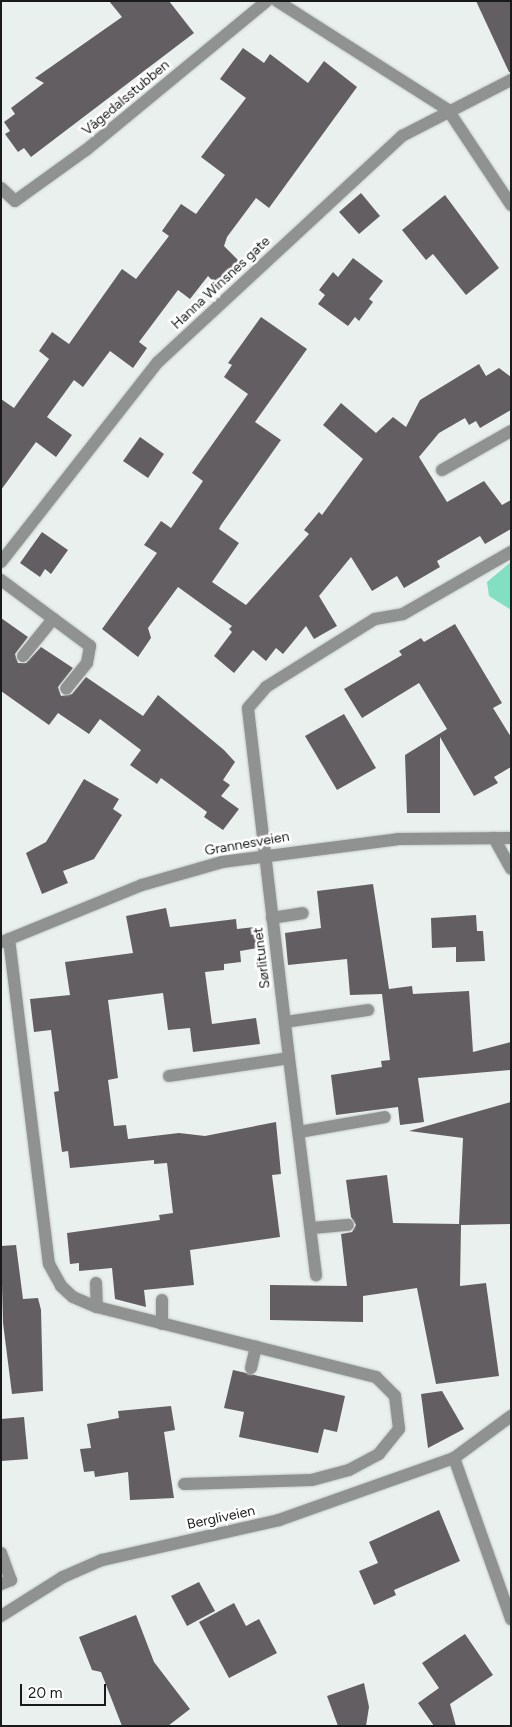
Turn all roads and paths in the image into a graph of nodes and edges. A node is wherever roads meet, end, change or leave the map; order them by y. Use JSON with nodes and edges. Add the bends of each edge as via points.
{"nodes":[{"id":1,"x":267,"y":1,"type":"edge"},
{"id":2,"x":277,"y":1,"type":"edge"},
{"id":3,"x":511,"y":80,"type":"edge"},
{"id":4,"x":448,"y":110,"type":"junction"},
{"id":5,"x":1,"y":188,"type":"edge"},
{"id":6,"x":511,"y":205,"type":"edge"},
{"id":7,"x":511,"y":431,"type":"edge"},
{"id":8,"x":442,"y":470,"type":"dead end"},
{"id":9,"x":511,"y":552,"type":"edge"},
{"id":10,"x":1,"y":562,"type":"edge"},
{"id":11,"x":1,"y":580,"type":"edge"},
{"id":12,"x":53,"y":619,"type":"junction"},
{"id":13,"x":23,"y":656,"type":"dead end"},
{"id":14,"x":66,"y":689,"type":"dead end"},
{"id":15,"x":494,"y":838,"type":"junction"},
{"id":16,"x":511,"y":838,"type":"edge"},
{"id":17,"x":264,"y":854,"type":"junction"},
{"id":18,"x":511,"y":868,"type":"edge"},
{"id":19,"x":303,"y":913,"type":"dead end"},
{"id":20,"x":272,"y":918,"type":"junction"},
{"id":21,"x":5,"y":941,"type":"edge"},
{"id":22,"x":368,"y":1010,"type":"dead end"},
{"id":23,"x":285,"y":1022,"type":"junction"},
{"id":24,"x":289,"y":1058,"type":"junction"},
{"id":25,"x":169,"y":1076,"type":"dead end"},
{"id":26,"x":384,"y":1117,"type":"dead end"},
{"id":27,"x":299,"y":1132,"type":"junction"},
{"id":28,"x":348,"y":1225,"type":"dead end"},
{"id":29,"x":313,"y":1232,"type":"junction"},
{"id":30,"x":316,"y":1275,"type":"dead end"},
{"id":31,"x":96,"y":1283,"type":"dead end"},
{"id":32,"x":162,"y":1300,"type":"dead end"},
{"id":33,"x":97,"y":1306,"type":"junction"},
{"id":34,"x":162,"y":1324,"type":"junction"},
{"id":35,"x":256,"y":1348,"type":"junction"},
{"id":36,"x":251,"y":1368,"type":"dead end"},
{"id":37,"x":511,"y":1416,"type":"edge"},
{"id":38,"x":454,"y":1458,"type":"junction"},
{"id":39,"x":184,"y":1484,"type":"dead end"},
{"id":40,"x":1,"y":1553,"type":"edge"},
{"id":41,"x":1,"y":1584,"type":"edge"},
{"id":42,"x":1,"y":1616,"type":"edge"},
{"id":43,"x":511,"y":1619,"type":"edge"}],
"edges":[{"from":1,"to":5,"type":"street","name":"Vågedalsstubben","via":[[86,150],[15,201]]},
{"from":2,"to":4,"type":"street"},
{"from":3,"to":4,"type":"street","name":"Hanna Winsnes gate"},
{"from":4,"to":6,"type":"street"},
{"from":4,"to":10,"type":"street","name":"Hanna Winsnes gate","via":[[402,136],[158,362]]},
{"from":7,"to":8,"type":"street"},
{"from":9,"to":17,"type":"street","name":"Sørlitunet","via":[[402,614],[375,619],[266,687],[248,708]]},
{"from":11,"to":12,"type":"street"},
{"from":12,"to":13,"type":"street"},
{"from":12,"to":14,"type":"street","via":[[90,646],[87,663]]},
{"from":15,"to":16,"type":"street","name":"Grannesveien"},
{"from":15,"to":17,"type":"street","name":"Grannesveien","via":[[398,839]]},
{"from":15,"to":18,"type":"street"},
{"from":17,"to":20,"type":"street","name":"Sørlitunet"},
{"from":17,"to":21,"type":"street","name":"Grannesveien","via":[[167,877]]},
{"from":19,"to":20,"type":"street"},
{"from":20,"to":23,"type":"street","name":"Sørlitunet"},
{"from":21,"to":33,"type":"street","via":[[49,1264],[73,1297]]},
{"from":22,"to":23,"type":"street"},
{"from":23,"to":24,"type":"street","name":"Sørlitunet"},
{"from":24,"to":25,"type":"street"},
{"from":24,"to":27,"type":"street","name":"Sørlitunet"},
{"from":26,"to":27,"type":"street"},
{"from":27,"to":29,"type":"street","name":"Sørlitunet"},
{"from":28,"to":29,"type":"street"},
{"from":29,"to":30,"type":"street","name":"Sørlitunet"},
{"from":31,"to":33,"type":"street"},
{"from":32,"to":34,"type":"street"},
{"from":33,"to":34,"type":"street"},
{"from":34,"to":35,"type":"street"},
{"from":35,"to":36,"type":"street"},
{"from":35,"to":39,"type":"street","via":[[376,1377],[395,1396],[399,1429],[379,1454],[349,1470],[311,1480]]},
{"from":37,"to":38,"type":"street","name":"Bergliveien"},
{"from":38,"to":42,"type":"street","name":"Bergliveien","via":[[279,1520],[102,1560],[62,1577]]},
{"from":38,"to":43,"type":"street"},
{"from":40,"to":41,"type":"street","via":[[11,1580]]}]}
